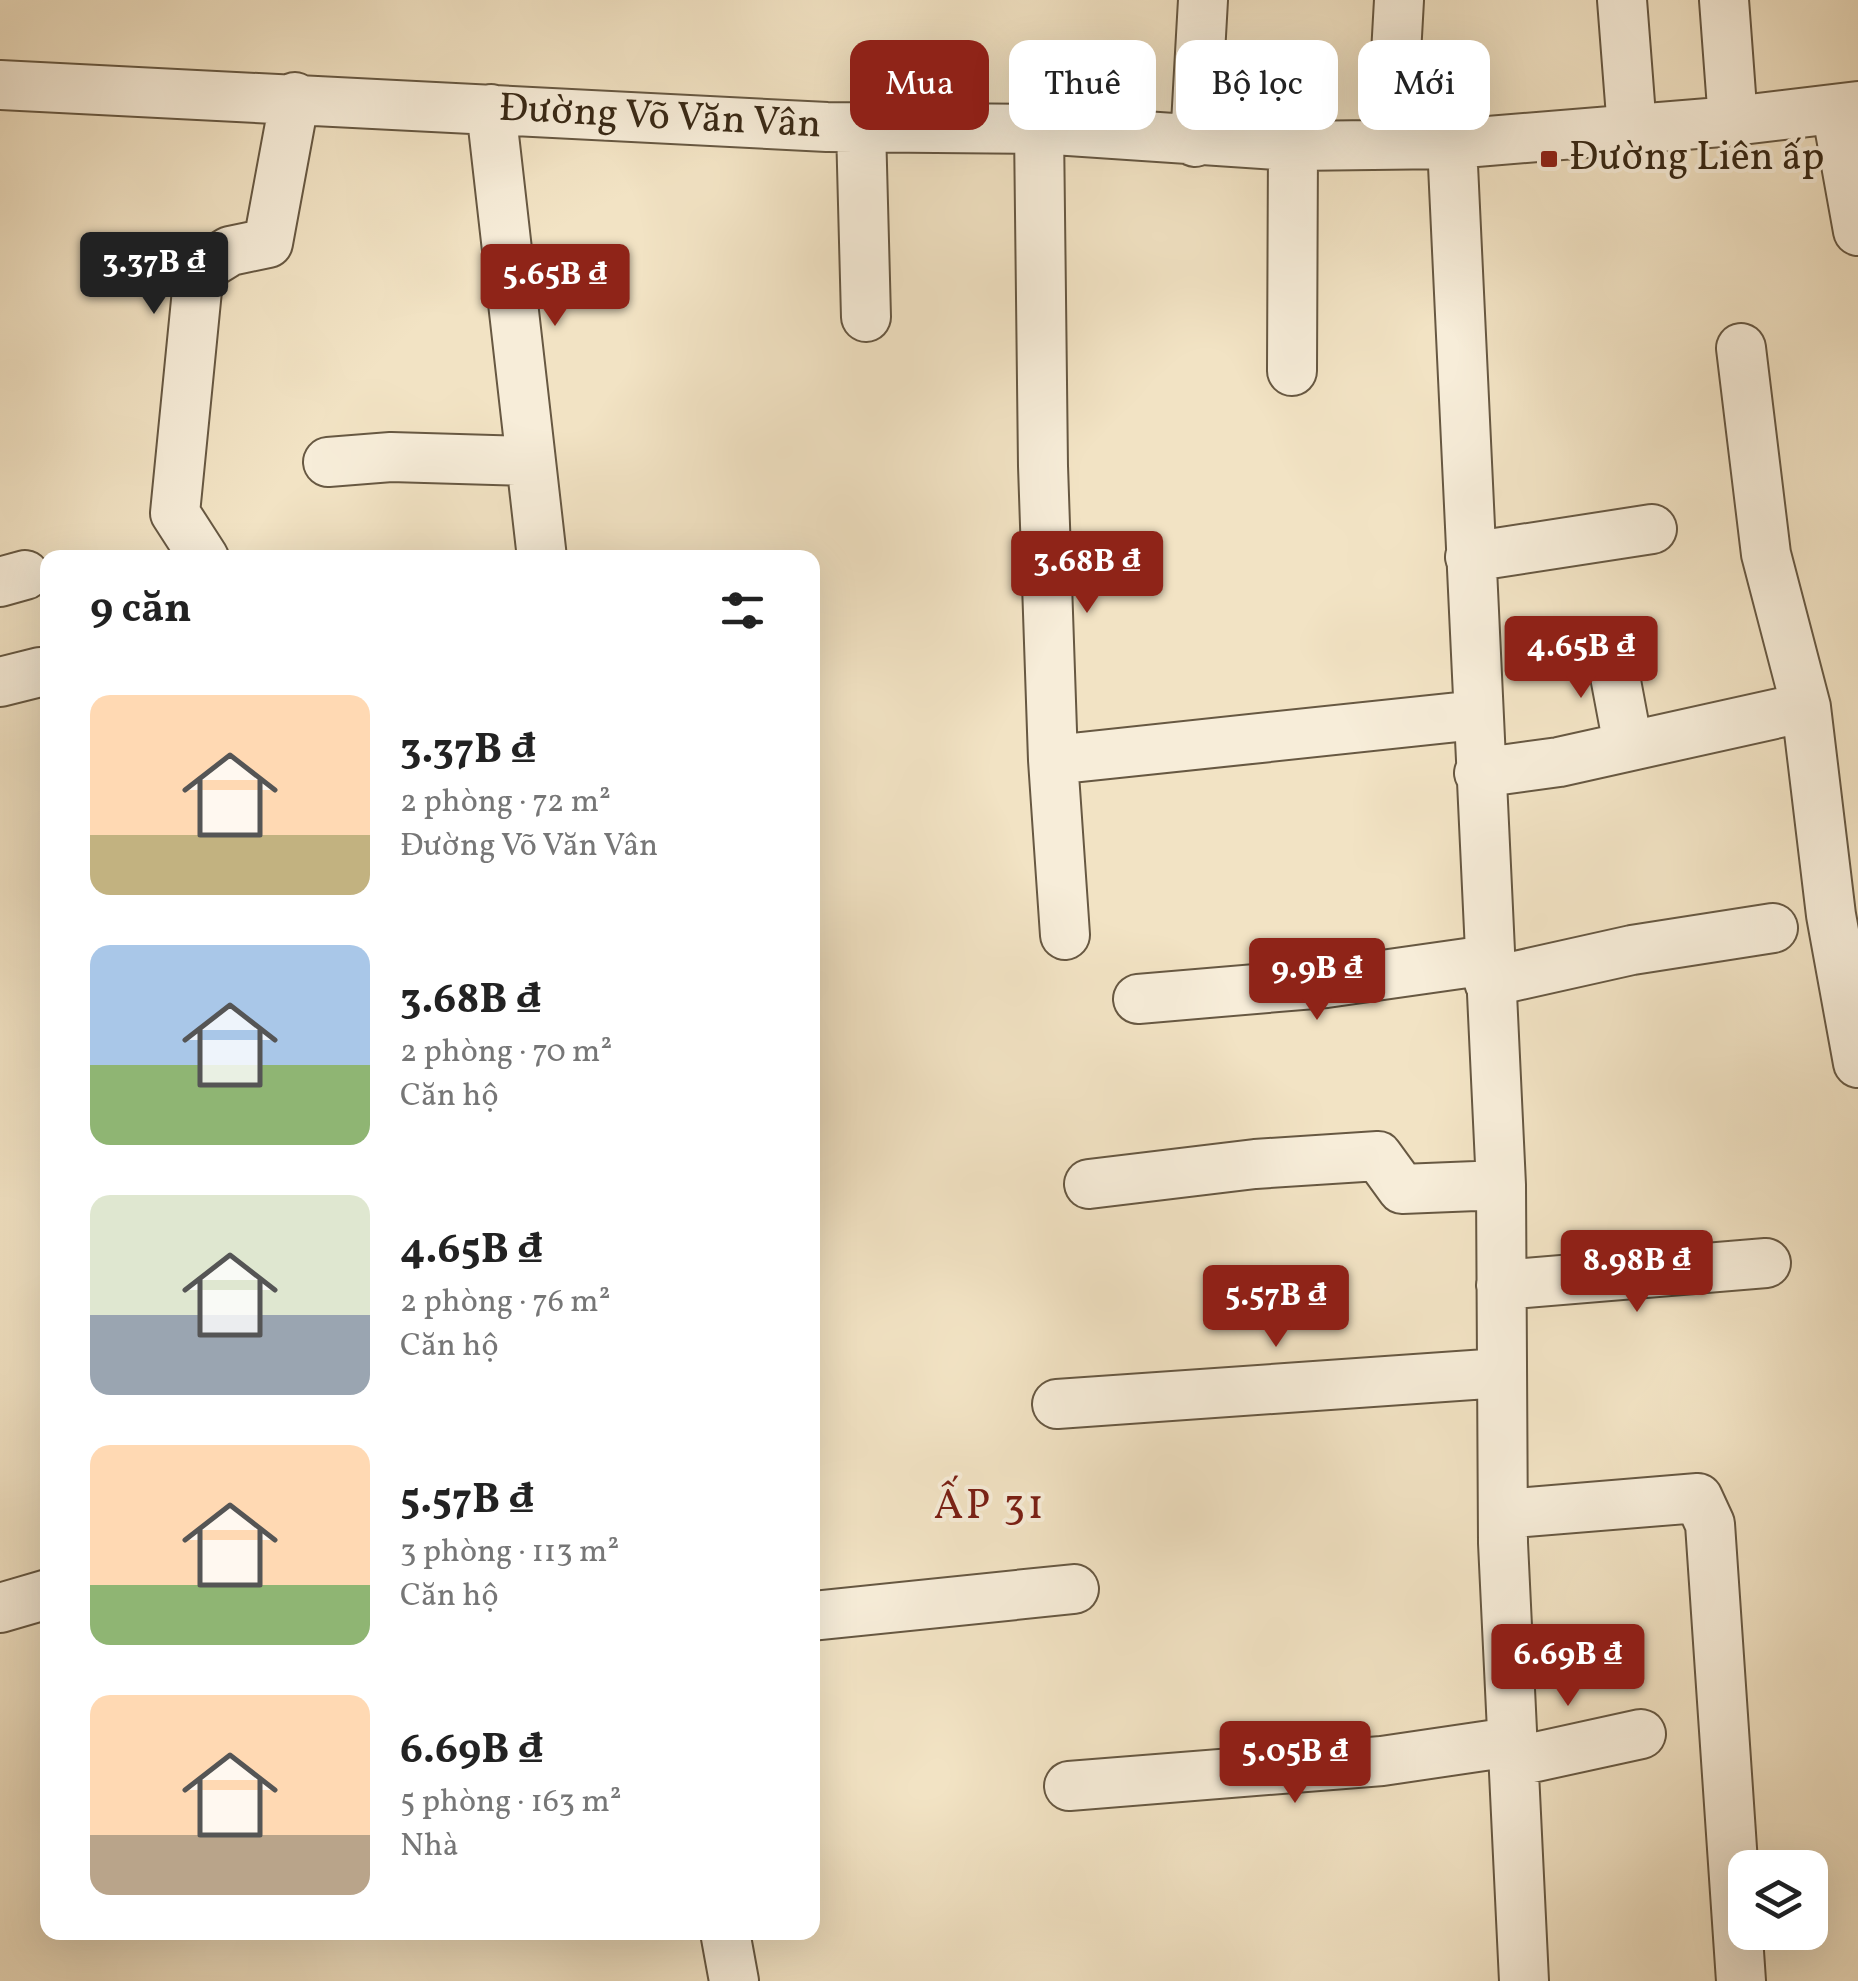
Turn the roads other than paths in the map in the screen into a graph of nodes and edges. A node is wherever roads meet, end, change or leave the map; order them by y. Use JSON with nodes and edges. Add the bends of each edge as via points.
{"nodes":[{"id":1,"x":1203,"y":0,"type":"edge"},
{"id":2,"x":1399,"y":0,"type":"edge"},
{"id":3,"x":1622,"y":0,"type":"edge"},
{"id":4,"x":1732,"y":1,"type":"edge"},
{"id":5,"x":0,"y":85,"type":"edge"},
{"id":6,"x":294,"y":97,"type":"junction"},
{"id":7,"x":1847,"y":107,"type":"edge"},
{"id":8,"x":491,"y":108,"type":"junction"},
{"id":9,"x":1734,"y":121,"type":"junction"},
{"id":10,"x":850,"y":127,"type":"edge"},
{"id":11,"x":1632,"y":129,"type":"junction"},
{"id":12,"x":861,"y":130,"type":"edge"},
{"id":13,"x":1039,"y":130,"type":"edge"},
{"id":14,"x":1051,"y":130,"type":"edge"},
{"id":15,"x":1195,"y":142,"type":"junction"},
{"id":16,"x":1391,"y":144,"type":"junction"},
{"id":17,"x":1452,"y":144,"type":"junction"},
{"id":18,"x":1293,"y":146,"type":"junction"},
{"id":19,"x":1858,"y":231,"type":"edge"},
{"id":20,"x":866,"y":317,"type":"dead end"},
{"id":21,"x":1741,"y":348,"type":"dead end"},
{"id":22,"x":1292,"y":372,"type":"dead end"},
{"id":23,"x":531,"y":461,"type":"junction"},
{"id":24,"x":328,"y":462,"type":"dead end"},
{"id":25,"x":1652,"y":529,"type":"dead end"},
{"id":26,"x":199,"y":550,"type":"edge"},
{"id":27,"x":541,"y":550,"type":"edge"},
{"id":28,"x":1470,"y":557,"type":"junction"},
{"id":29,"x":1609,"y":644,"type":"dead end"},
{"id":30,"x":1806,"y":706,"type":"junction"},
{"id":31,"x":1477,"y":715,"type":"junction"},
{"id":32,"x":1628,"y":744,"type":"junction"},
{"id":33,"x":1053,"y":760,"type":"junction"},
{"id":34,"x":1480,"y":773,"type":"junction"},
{"id":35,"x":1773,"y":928,"type":"dead end"},
{"id":36,"x":1065,"y":935,"type":"dead end"},
{"id":37,"x":1489,"y":971,"type":"junction"},
{"id":38,"x":1138,"y":998,"type":"dead end"},
{"id":39,"x":1858,"y":1063,"type":"edge"},
{"id":40,"x":1090,"y":1184,"type":"dead end"},
{"id":41,"x":1501,"y":1185,"type":"junction"},
{"id":42,"x":1766,"y":1263,"type":"dead end"},
{"id":43,"x":1500,"y":1286,"type":"junction"},
{"id":44,"x":1501,"y":1372,"type":"junction"},
{"id":45,"x":1056,"y":1404,"type":"dead end"},
{"id":46,"x":1503,"y":1514,"type":"junction"},
{"id":47,"x":1074,"y":1589,"type":"dead end"},
{"id":48,"x":40,"y":1596,"type":"edge"},
{"id":49,"x":0,"y":1608,"type":"edge"},
{"id":50,"x":820,"y":1615,"type":"edge"},
{"id":51,"x":1641,"y":1734,"type":"dead end"},
{"id":52,"x":1512,"y":1752,"type":"junction"},
{"id":53,"x":1069,"y":1786,"type":"dead end"},
{"id":54,"x":726,"y":1940,"type":"edge"},
{"id":55,"x":734,"y":1981,"type":"edge"},
{"id":56,"x":1524,"y":1981,"type":"edge"},
{"id":57,"x":1741,"y":1981,"type":"edge"}],
"edges":[{"from":1,"to":15,"type":"street"},
{"from":2,"to":16,"type":"street"},
{"from":3,"to":11,"type":"street"},
{"from":4,"to":9,"type":"street"},
{"from":5,"to":6,"type":"street","name":"Đường Võ Văn Vân"},
{"from":6,"to":8,"type":"street","name":"Đường Võ Văn Vân"},
{"from":6,"to":26,"type":"street","via":[[268,242],[230,251],[198,270],[174,513]]},
{"from":7,"to":9,"type":"street","name":"Đường Võ Văn Vân"},
{"from":7,"to":19,"type":"street"},
{"from":8,"to":10,"type":"street","name":"Đường Võ Văn Vân"},
{"from":8,"to":23,"type":"street"},
{"from":9,"to":11,"type":"street","name":"Đường Võ Văn Vân"},
{"from":11,"to":17,"type":"street","name":"Đường Võ Văn Vân"},
{"from":12,"to":20,"type":"street"},
{"from":13,"to":33,"type":"street"},
{"from":14,"to":15,"type":"street","name":"Đường Võ Văn Vân"},
{"from":15,"to":18,"type":"street","name":"Đường Võ Văn Vân"},
{"from":16,"to":17,"type":"street","name":"Đường Võ Văn Vân"},
{"from":16,"to":18,"type":"street","name":"Đường Võ Văn Vân"},
{"from":17,"to":28,"type":"street"},
{"from":18,"to":22,"type":"street"},
{"from":21,"to":30,"type":"street","via":[[1766,554]]},
{"from":23,"to":24,"type":"street"},
{"from":23,"to":27,"type":"street"},
{"from":25,"to":28,"type":"street"},
{"from":28,"to":31,"type":"street"},
{"from":29,"to":32,"type":"street"},
{"from":30,"to":32,"type":"street"},
{"from":30,"to":39,"type":"street","via":[[1831,914]]},
{"from":31,"to":33,"type":"street"},
{"from":31,"to":34,"type":"street"},
{"from":32,"to":34,"type":"street"},
{"from":33,"to":36,"type":"street"},
{"from":34,"to":37,"type":"street"},
{"from":35,"to":37,"type":"street"},
{"from":37,"to":38,"type":"street"},
{"from":37,"to":41,"type":"street"},
{"from":40,"to":41,"type":"street","via":[[1378,1156],[1402,1189]]},
{"from":41,"to":43,"type":"street"},
{"from":42,"to":43,"type":"street"},
{"from":43,"to":44,"type":"street"},
{"from":44,"to":45,"type":"street"},
{"from":44,"to":46,"type":"street"},
{"from":46,"to":52,"type":"street"},
{"from":46,"to":57,"type":"street","via":[[1698,1498],[1703,1503],[1710,1524]]},
{"from":47,"to":50,"type":"street"},
{"from":48,"to":49,"type":"street"},
{"from":51,"to":52,"type":"street"},
{"from":52,"to":53,"type":"street"},
{"from":52,"to":56,"type":"street"},
{"from":54,"to":55,"type":"street"}]}
